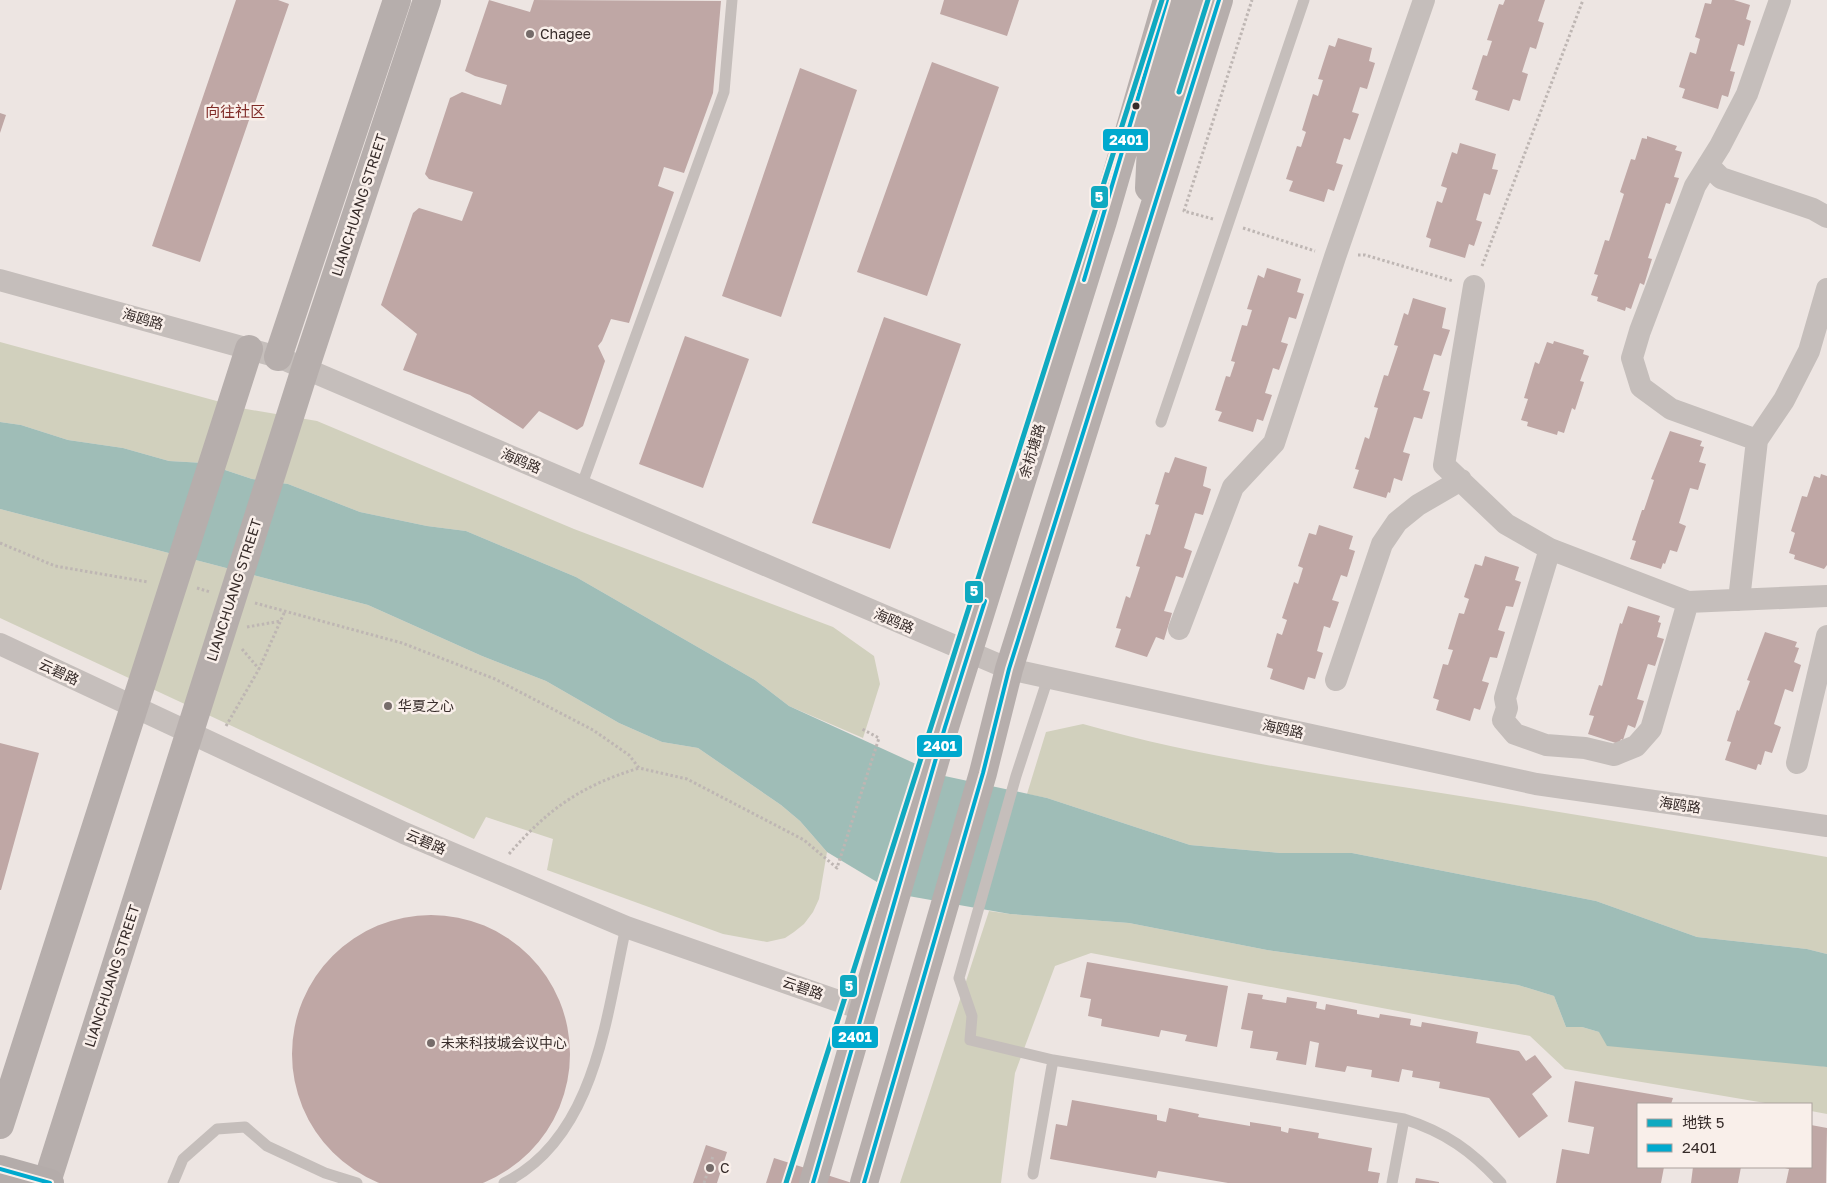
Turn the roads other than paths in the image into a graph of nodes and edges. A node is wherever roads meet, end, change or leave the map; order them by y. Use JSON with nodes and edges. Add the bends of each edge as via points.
{"nodes":[{"id":1,"x":397,"y":0,"type":"edge"},
{"id":2,"x":428,"y":0,"type":"edge"},
{"id":3,"x":732,"y":0,"type":"edge"},
{"id":4,"x":1167,"y":0,"type":"edge"},
{"id":5,"x":1184,"y":0,"type":"edge"},
{"id":6,"x":1194,"y":0,"type":"edge"},
{"id":7,"x":1218,"y":0,"type":"edge"},
{"id":8,"x":1304,"y":0,"type":"edge"},
{"id":9,"x":1424,"y":0,"type":"edge"},
{"id":10,"x":1780,"y":0,"type":"edge"},
{"id":11,"x":1708,"y":164,"type":"junction"},
{"id":12,"x":1827,"y":217,"type":"edge"},
{"id":13,"x":1103,"y":221,"type":"junction"},
{"id":14,"x":1146,"y":232,"type":"junction"},
{"id":15,"x":0,"y":280,"type":"edge"},
{"id":16,"x":1474,"y":286,"type":"dead end"},
{"id":17,"x":1827,"y":289,"type":"edge"},
{"id":18,"x":249,"y":349,"type":"junction"},
{"id":19,"x":278,"y":357,"type":"junction"},
{"id":20,"x":305,"y":369,"type":"junction"},
{"id":21,"x":1161,"y":422,"type":"dead end"},
{"id":22,"x":1758,"y":440,"type":"junction"},
{"id":23,"x":1461,"y":480,"type":"junction"},
{"id":24,"x":581,"y":487,"type":"junction"},
{"id":25,"x":1550,"y":549,"type":"junction"},
{"id":26,"x":1827,"y":596,"type":"edge"},
{"id":27,"x":1739,"y":600,"type":"junction"},
{"id":28,"x":1688,"y":602,"type":"junction"},
{"id":29,"x":1179,"y":629,"type":"dead end"},
{"id":30,"x":1827,"y":636,"type":"edge"},
{"id":31,"x":0,"y":644,"type":"edge"},
{"id":32,"x":969,"y":653,"type":"junction"},
{"id":33,"x":1009,"y":669,"type":"junction"},
{"id":34,"x":1048,"y":678,"type":"junction"},
{"id":35,"x":1336,"y":680,"type":"dead end"},
{"id":36,"x":134,"y":707,"type":"junction"},
{"id":37,"x":189,"y":733,"type":"junction"},
{"id":38,"x":1797,"y":763,"type":"dead end"},
{"id":39,"x":1827,"y":826,"type":"edge"},
{"id":40,"x":626,"y":927,"type":"junction"},
{"id":41,"x":864,"y":1010,"type":"junction"},
{"id":42,"x":1053,"y":1060,"type":"junction"},
{"id":43,"x":1404,"y":1119,"type":"junction"},
{"id":44,"x":0,"y":1125,"type":"edge"},
{"id":45,"x":0,"y":1169,"type":"edge"},
{"id":46,"x":1033,"y":1174,"type":"dead end"},
{"id":47,"x":48,"y":1183,"type":"edge"},
{"id":48,"x":173,"y":1183,"type":"edge"},
{"id":49,"x":357,"y":1183,"type":"edge"},
{"id":50,"x":504,"y":1183,"type":"edge"},
{"id":51,"x":813,"y":1183,"type":"edge"},
{"id":52,"x":864,"y":1183,"type":"edge"},
{"id":53,"x":1392,"y":1183,"type":"edge"},
{"id":54,"x":1501,"y":1183,"type":"edge"}],
"edges":[{"from":1,"to":19,"type":"street","name":"LIANCHUANG STREET"},
{"from":2,"to":20,"type":"street","name":"LIANCHUANG STREET"},
{"from":3,"to":24,"type":"lane","via":[[724,92]]},
{"from":4,"to":13,"type":"street","name":"余杭塘路"},
{"from":5,"to":13,"type":"street","via":[[1139,150]]},
{"from":6,"to":14,"type":"street","via":[[1151,146]]},
{"from":7,"to":14,"type":"street"},
{"from":8,"to":21,"type":"lane"},
{"from":9,"to":29,"type":"street","via":[[1274,443],[1233,487]]},
{"from":10,"to":11,"type":"street","via":[[1747,94]]},
{"from":11,"to":12,"type":"street","via":[[1721,178]]},
{"from":11,"to":22,"type":"street","via":[[1695,186],[1632,358],[1641,387],[1671,409]]},
{"from":13,"to":32,"type":"street","name":"余杭塘路"},
{"from":14,"to":33,"type":"street"},
{"from":15,"to":18,"type":"street","name":"海鸥路"},
{"from":16,"to":23,"type":"street","via":[[1444,465]]},
{"from":17,"to":22,"type":"street","via":[[1809,351],[1784,400]]},
{"from":18,"to":19,"type":"street","name":"海鸥路"},
{"from":18,"to":36,"type":"street"},
{"from":19,"to":20,"type":"street","name":"海鸥路"},
{"from":20,"to":24,"type":"street","name":"海鸥路"},
{"from":20,"to":37,"type":"street","name":"LIANCHUANG STREET"},
{"from":22,"to":27,"type":"street"},
{"from":23,"to":25,"type":"street","via":[[1506,524]]},
{"from":23,"to":35,"type":"street","via":[[1418,505],[1397,522],[1382,544]]},
{"from":24,"to":32,"type":"street","name":"海鸥路"},
{"from":25,"to":28,"type":"street"},
{"from":25,"to":28,"type":"street","via":[[1505,698],[1507,708],[1503,720],[1515,734],[1546,744],[1614,755],[1636,746],[1651,729]]},
{"from":26,"to":27,"type":"street"},
{"from":27,"to":28,"type":"street"},
{"from":30,"to":38,"type":"street"},
{"from":31,"to":36,"type":"street","name":"云碧路"},
{"from":32,"to":33,"type":"street","name":"海鸥路"},
{"from":32,"to":41,"type":"street","name":"余杭塘路"},
{"from":33,"to":34,"type":"street","name":"海鸥路"},
{"from":33,"to":52,"type":"street","via":[[983,773]]},
{"from":34,"to":39,"type":"street","name":"海鸥路","via":[[1536,784]]},
{"from":34,"to":42,"type":"lane","via":[[1016,776],[959,978],[972,1016],[970,1040]]},
{"from":36,"to":37,"type":"street","name":"云碧路"},
{"from":36,"to":44,"type":"street"},
{"from":37,"to":40,"type":"street","name":"云碧路","via":[[404,833]]},
{"from":37,"to":47,"type":"street","name":"LIANCHUANG STREET"},
{"from":40,"to":41,"type":"street","name":"云碧路"},
{"from":40,"to":50,"type":"lane","via":[[592,1078],[568,1125],[555,1142],[520,1175]]},
{"from":41,"to":51,"type":"street","name":"余杭塘路"},
{"from":42,"to":43,"type":"lane"},
{"from":42,"to":46,"type":"lane"},
{"from":43,"to":53,"type":"lane"},
{"from":43,"to":54,"type":"lane","via":[[1443,1134],[1485,1165]]},
{"from":45,"to":47,"type":"main road"},
{"from":48,"to":49,"type":"lane","via":[[183,1159],[217,1129],[245,1127],[267,1146]]}]}
